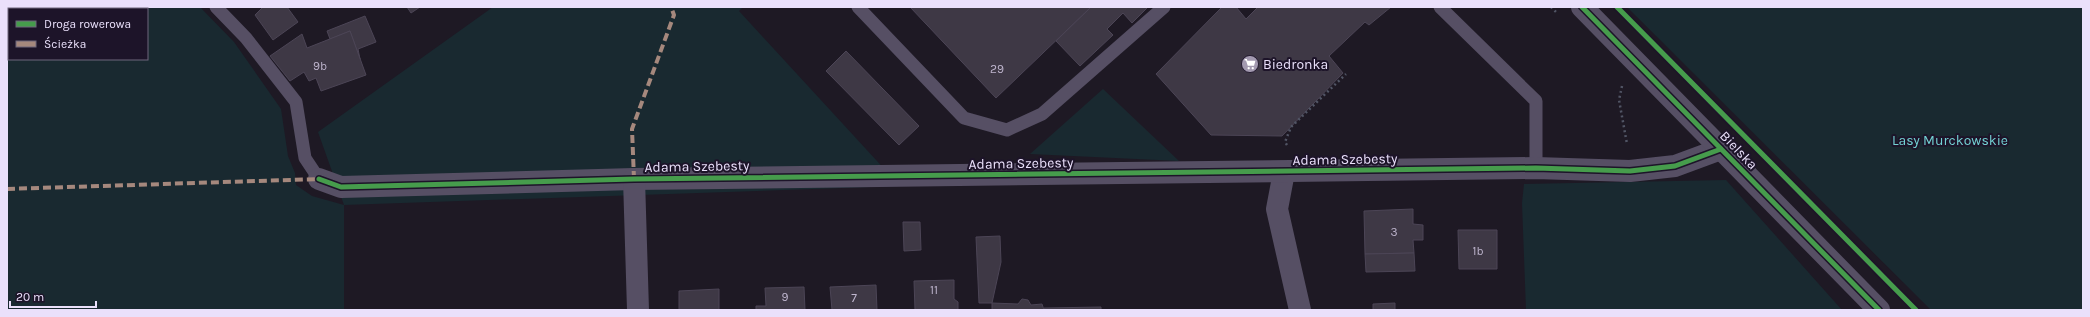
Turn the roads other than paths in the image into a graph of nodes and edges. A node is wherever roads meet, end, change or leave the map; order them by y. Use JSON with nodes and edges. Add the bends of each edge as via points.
{"nodes":[{"id":1,"x":216,"y":7,"type":"edge"},
{"id":2,"x":858,"y":7,"type":"edge"},
{"id":3,"x":1164,"y":7,"type":"edge"},
{"id":4,"x":1440,"y":7,"type":"edge"},
{"id":5,"x":1582,"y":7,"type":"edge"},
{"id":6,"x":1721,"y":149,"type":"junction"},
{"id":7,"x":1536,"y":168,"type":"junction"},
{"id":8,"x":1284,"y":172,"type":"junction"},
{"id":9,"x":319,"y":178,"type":"joint"},
{"id":10,"x":634,"y":179,"type":"junction"},
{"id":11,"x":638,"y":310,"type":"edge"},
{"id":12,"x":1300,"y":310,"type":"edge"},
{"id":13,"x":1879,"y":310,"type":"edge"}],
"edges":[{"from":1,"to":9,"type":"lane","via":[[246,38],[296,102],[305,158]]},
{"from":2,"to":3,"type":"lane","via":[[964,118],[1007,130],[1042,114]]},
{"from":4,"to":7,"type":"lane","via":[[1536,101]]},
{"from":5,"to":6,"type":"street","name":"Bielska"},
{"from":6,"to":7,"type":"street","name":"Adama Szebesty","via":[[1675,166],[1630,171]]},
{"from":6,"to":13,"type":"street","name":"Bielska"},
{"from":7,"to":8,"type":"street","name":"Adama Szebesty"},
{"from":8,"to":10,"type":"street","name":"Adama Szebesty"},
{"from":8,"to":12,"type":"street","via":[[1277,209]]},
{"from":9,"to":10,"type":"street","name":"Adama Szebesty","via":[[341,187]]},
{"from":10,"to":11,"type":"street"}]}
